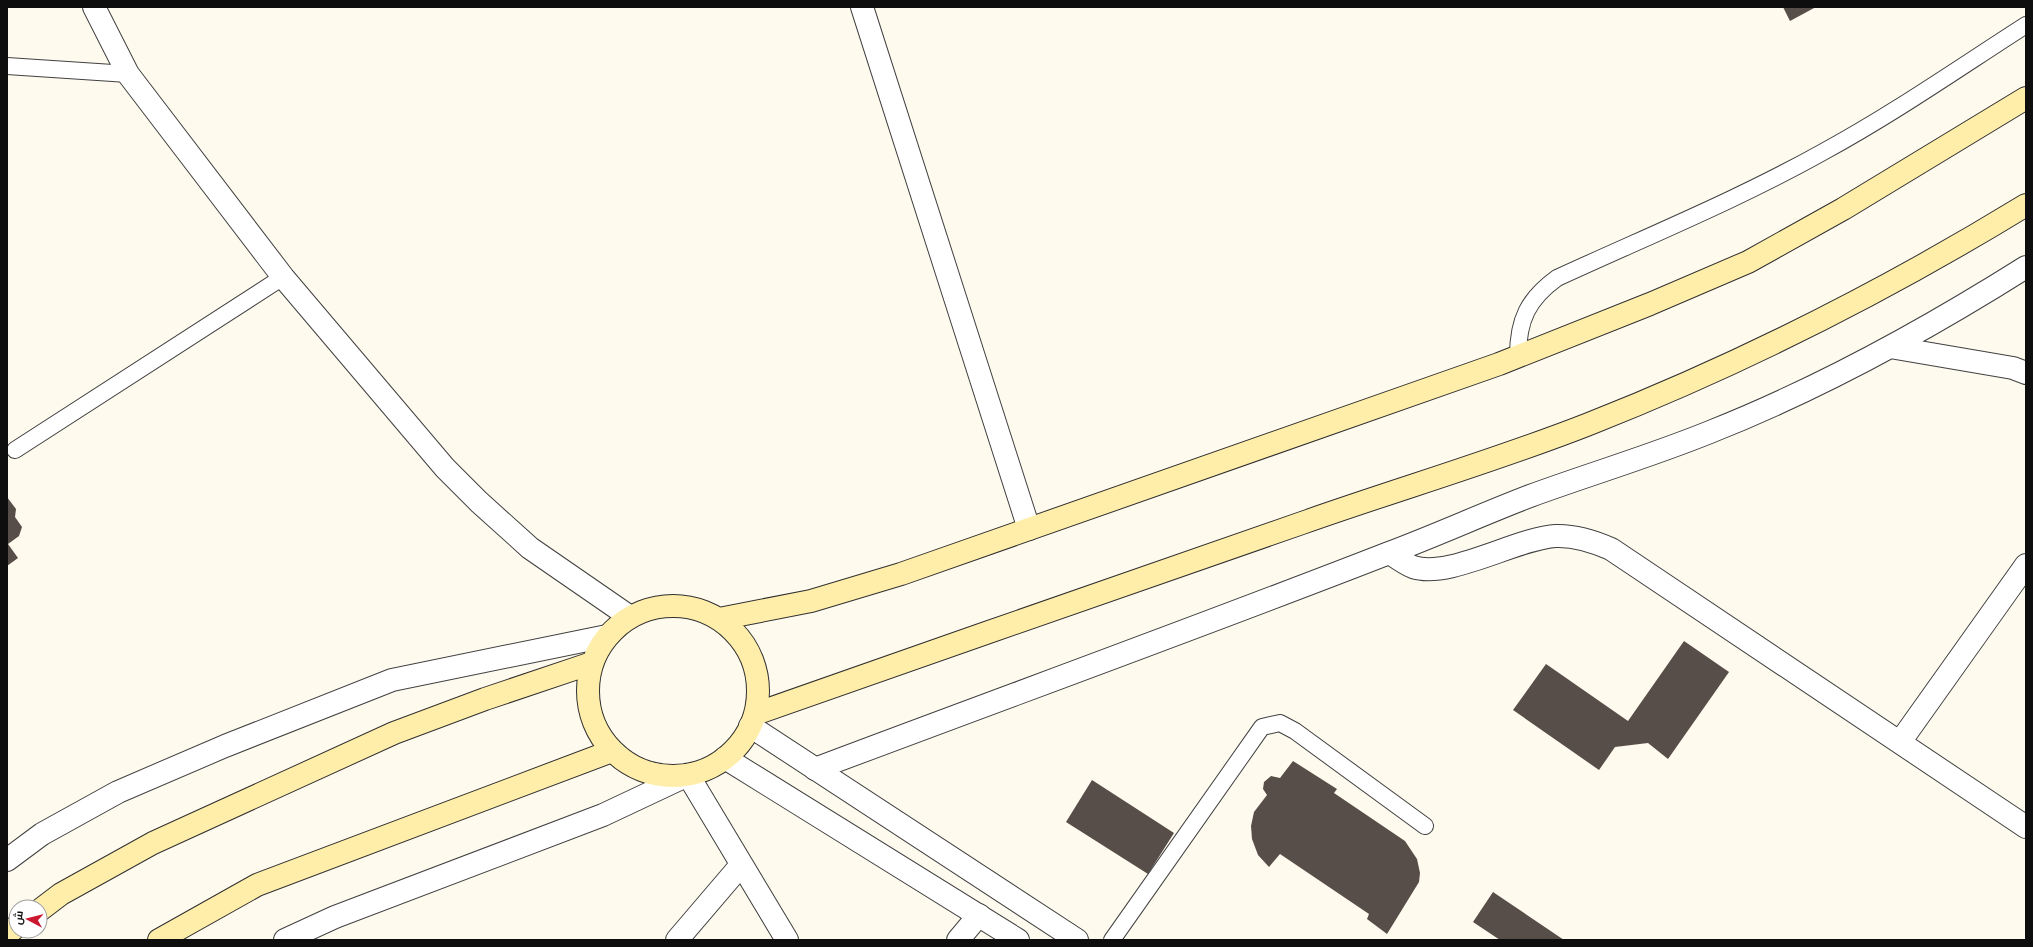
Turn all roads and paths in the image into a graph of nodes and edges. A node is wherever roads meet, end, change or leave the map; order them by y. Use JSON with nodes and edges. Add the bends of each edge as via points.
{"nodes":[{"id":1,"x":94,"y":7,"type":"edge"},
{"id":2,"x":862,"y":7,"type":"edge"},
{"id":3,"x":2026,"y":25,"type":"edge"},
{"id":4,"x":7,"y":66,"type":"edge"},
{"id":5,"x":128,"y":74,"type":"junction"},
{"id":6,"x":2026,"y":98,"type":"edge"},
{"id":7,"x":2026,"y":205,"type":"edge"},
{"id":8,"x":2026,"y":267,"type":"edge"},
{"id":9,"x":283,"y":277,"type":"junction"},
{"id":10,"x":1890,"y":347,"type":"junction"},
{"id":11,"x":1518,"y":356,"type":"junction"},
{"id":12,"x":2026,"y":373,"type":"edge"},
{"id":13,"x":15,"y":450,"type":"dead end"},
{"id":14,"x":1029,"y":529,"type":"junction"},
{"id":15,"x":1390,"y":553,"type":"junction"},
{"id":16,"x":2026,"y":565,"type":"edge"},
{"id":17,"x":630,"y":616,"type":"junction"},
{"id":18,"x":719,"y":619,"type":"junction"},
{"id":19,"x":607,"y":636,"type":"junction"},
{"id":20,"x":592,"y":663,"type":"junction"},
{"id":21,"x":753,"y":720,"type":"junction"},
{"id":22,"x":1900,"y":742,"type":"junction"},
{"id":23,"x":612,"y":751,"type":"junction"},
{"id":24,"x":725,"y":758,"type":"junction"},
{"id":25,"x":815,"y":769,"type":"junction"},
{"id":26,"x":688,"y":775,"type":"junction"},
{"id":27,"x":1425,"y":826,"type":"dead end"},
{"id":28,"x":2026,"y":828,"type":"edge"},
{"id":29,"x":7,"y":860,"type":"edge"},
{"id":30,"x":741,"y":864,"type":"junction"},
{"id":31,"x":48,"y":904,"type":"edge"},
{"id":32,"x":979,"y":915,"type":"junction"},
{"id":33,"x":1039,"y":915,"type":"junction"},
{"id":34,"x":159,"y":940,"type":"edge"},
{"id":35,"x":285,"y":940,"type":"edge"},
{"id":36,"x":677,"y":940,"type":"edge"},
{"id":37,"x":787,"y":940,"type":"edge"},
{"id":38,"x":958,"y":940,"type":"edge"},
{"id":39,"x":1018,"y":940,"type":"edge"},
{"id":40,"x":1023,"y":940,"type":"edge"},
{"id":41,"x":1078,"y":940,"type":"edge"},
{"id":42,"x":1112,"y":940,"type":"edge"}],
"edges":[{"from":1,"to":5,"type":"street"},
{"from":2,"to":14,"type":"street"},
{"from":3,"to":11,"type":"lane","via":[[1876,123],[1822,153],[1766,182],[1557,278],[1534,298],[1526,311],[1520,326]]},
{"from":4,"to":5,"type":"lane"},
{"from":5,"to":9,"type":"street"},
{"from":6,"to":11,"type":"main road","via":[[1843,209],[1748,262]]},
{"from":7,"to":21,"type":"main road","via":[[1927,264],[1802,330],[1675,389],[1500,457],[1323,515]]},
{"from":8,"to":10,"type":"street","via":[[1975,300]]},
{"from":9,"to":13,"type":"lane"},
{"from":9,"to":17,"type":"street","via":[[445,468],[479,502],[530,548]]},
{"from":10,"to":12,"type":"street","via":[[2013,368]]},
{"from":10,"to":15,"type":"street","via":[[1803,391],[1714,431],[1623,466],[1530,496]]},
{"from":11,"to":14,"type":"main road"},
{"from":14,"to":18,"type":"main road","via":[[856,589],[766,611]]},
{"from":15,"to":22,"type":"street","via":[[1414,567],[1441,569],[1555,536],[1594,541],[1611,549]]},
{"from":15,"to":25,"type":"street"},
{"from":16,"to":22,"type":"street"},
{"from":17,"to":18,"type":"main road","via":[[666,605],[703,610]]},
{"from":17,"to":19,"type":"main road"},
{"from":18,"to":21,"type":"main road","via":[[736,633],[748,650],[756,670],[758,692]]},
{"from":19,"to":20,"type":"main road"},
{"from":19,"to":29,"type":"street","via":[[392,680],[225,746],[118,792],[42,834]]},
{"from":20,"to":23,"type":"main road","via":[[587,694],[590,710],[602,739]]},
{"from":20,"to":31,"type":"main road","via":[[484,698],[394,733],[153,843],[61,894]]},
{"from":21,"to":24,"type":"main road","via":[[744,738]]},
{"from":21,"to":25,"type":"street"},
{"from":22,"to":28,"type":"street"},
{"from":23,"to":26,"type":"main road","via":[[628,764],[647,772],[667,776]]},
{"from":23,"to":34,"type":"main road","via":[[257,885]]},
{"from":24,"to":26,"type":"main road","via":[[701,772]]},
{"from":24,"to":32,"type":"street"},
{"from":25,"to":33,"type":"street"},
{"from":26,"to":30,"type":"street"},
{"from":26,"to":35,"type":"street","via":[[603,815],[335,917]]},
{"from":27,"to":42,"type":"lane","via":[[1295,731],[1280,723],[1262,727]]},
{"from":30,"to":36,"type":"street"},
{"from":30,"to":37,"type":"street"},
{"from":32,"to":38,"type":"street"},
{"from":32,"to":39,"type":"street"},
{"from":33,"to":40,"type":"street"},
{"from":33,"to":41,"type":"street"}]}
